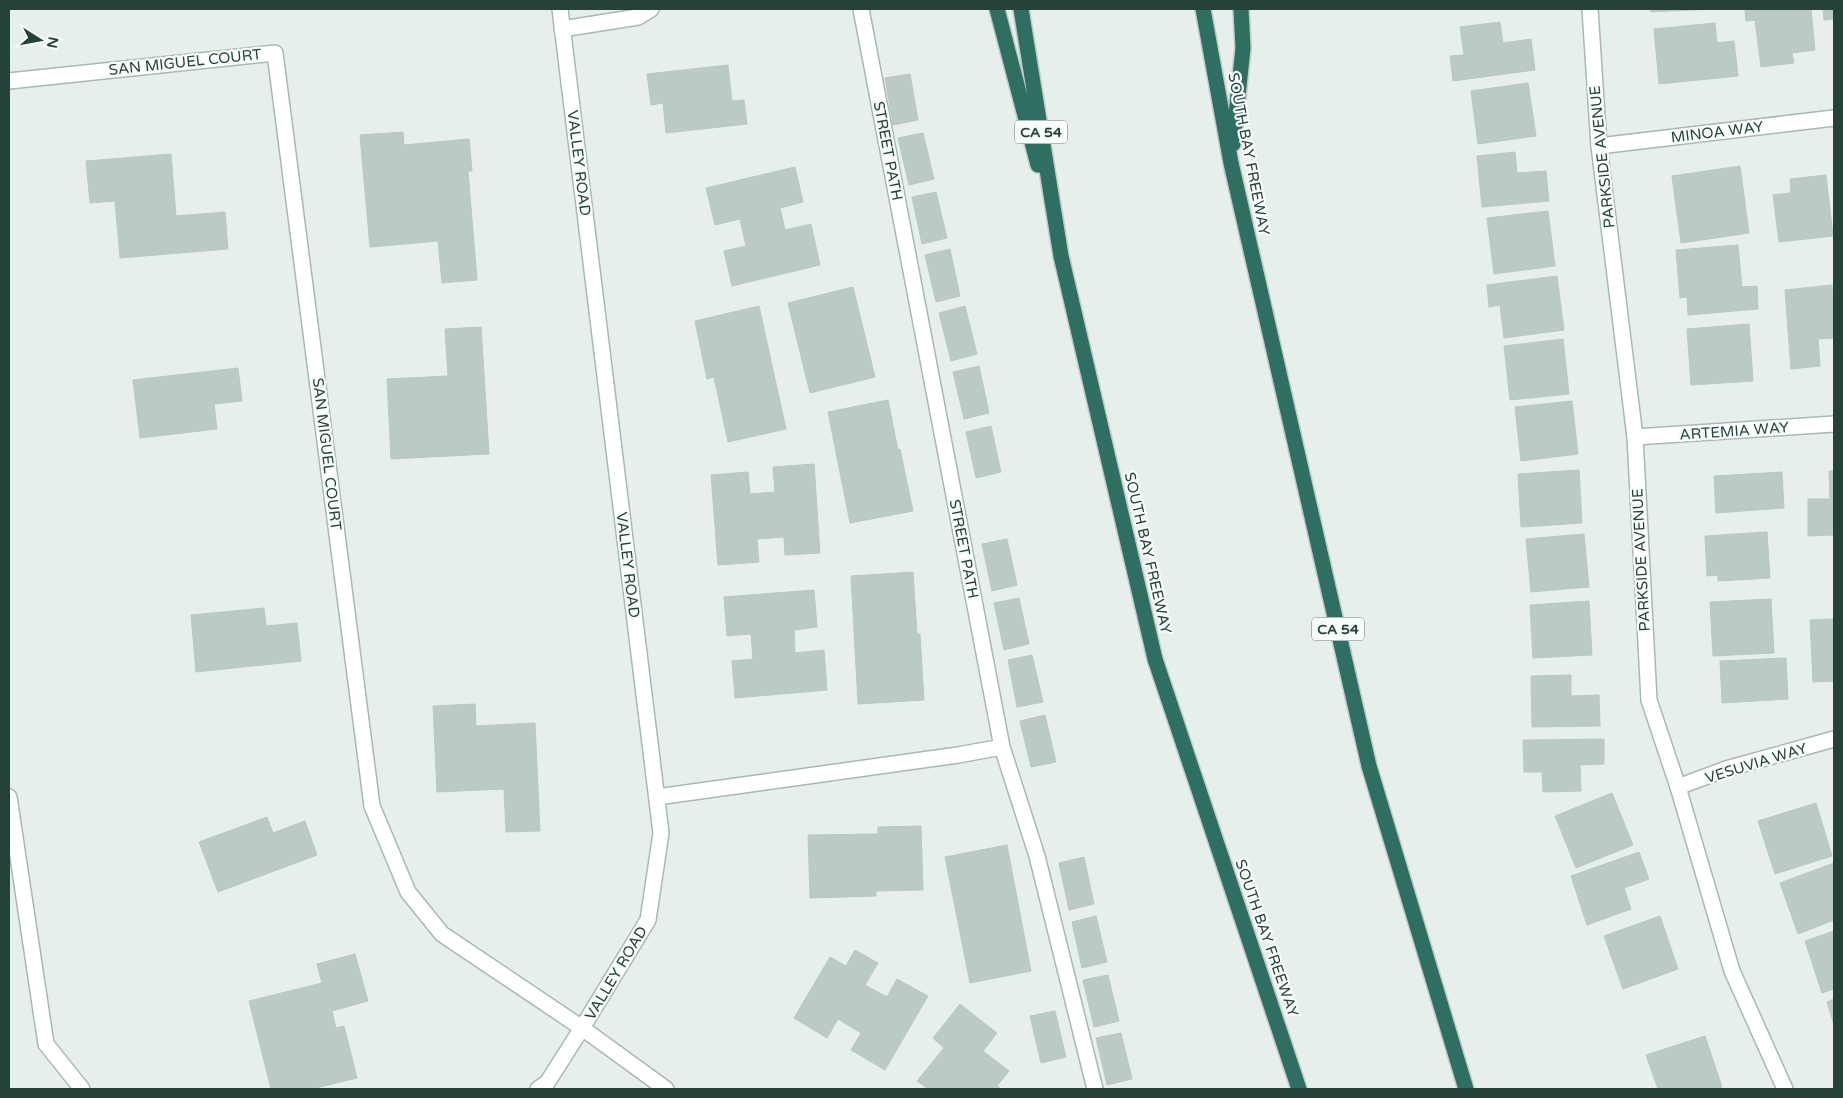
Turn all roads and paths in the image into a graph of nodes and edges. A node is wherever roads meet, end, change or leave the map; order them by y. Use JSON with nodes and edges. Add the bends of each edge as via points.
{"nodes":[{"id":1,"x":560,"y":9,"type":"edge"},
{"id":2,"x":651,"y":9,"type":"edge"},
{"id":3,"x":861,"y":9,"type":"edge"},
{"id":4,"x":997,"y":9,"type":"edge"},
{"id":5,"x":1020,"y":9,"type":"edge"},
{"id":6,"x":1204,"y":9,"type":"edge"},
{"id":7,"x":1241,"y":9,"type":"edge"},
{"id":8,"x":1590,"y":9,"type":"edge"},
{"id":9,"x":562,"y":30,"type":"junction"},
{"id":10,"x":9,"y":81,"type":"edge"},
{"id":11,"x":1834,"y":118,"type":"edge"},
{"id":12,"x":1599,"y":146,"type":"junction"},
{"id":13,"x":1231,"y":163,"type":"junction"},
{"id":14,"x":1062,"y":256,"type":"junction"},
{"id":15,"x":1834,"y":424,"type":"edge"},
{"id":16,"x":1635,"y":437,"type":"junction"},
{"id":17,"x":1834,"y":740,"type":"edge"},
{"id":18,"x":1002,"y":747,"type":"junction"},
{"id":19,"x":1678,"y":787,"type":"junction"},
{"id":20,"x":9,"y":796,"type":"edge"},
{"id":21,"x":657,"y":797,"type":"junction"},
{"id":22,"x":582,"y":1028,"type":"junction"},
{"id":23,"x":82,"y":1089,"type":"edge"},
{"id":24,"x":538,"y":1089,"type":"edge"},
{"id":25,"x":666,"y":1089,"type":"edge"},
{"id":26,"x":1095,"y":1089,"type":"edge"},
{"id":27,"x":1299,"y":1089,"type":"edge"},
{"id":28,"x":1466,"y":1089,"type":"edge"},
{"id":29,"x":1785,"y":1089,"type":"edge"}],
"edges":[{"from":1,"to":9,"type":"street","name":"VALLEY ROAD"},
{"from":2,"to":9,"type":"street","via":[[638,17]]},
{"from":3,"to":18,"type":"street","name":"STREET PATH"},
{"from":4,"to":14,"type":"highway"},
{"from":5,"to":14,"type":"highway","name":"SOUTH BAY FREEWAY","number":"CA 54"},
{"from":6,"to":13,"type":"highway","name":"SOUTH BAY FREEWAY","number":"CA 54"},
{"from":7,"to":13,"type":"highway","via":[[1243,48]]},
{"from":8,"to":12,"type":"street","name":"PARKSIDE AVENUE"},
{"from":9,"to":21,"type":"street","name":"VALLEY ROAD"},
{"from":10,"to":22,"type":"street","name":"SAN MIGUEL COURT","via":[[275,53],[372,806],[408,892],[442,934]]},
{"from":11,"to":12,"type":"street","name":"MINOA WAY"},
{"from":12,"to":16,"type":"street","name":"PARKSIDE AVENUE"},
{"from":13,"to":28,"type":"highway","name":"SOUTH BAY FREEWAY","number":"CA 54","via":[[1369,766]]},
{"from":14,"to":27,"type":"highway","name":"SOUTH BAY FREEWAY","number":"CA 54","via":[[1155,659]]},
{"from":15,"to":16,"type":"street","name":"ARTEMIA WAY"},
{"from":16,"to":19,"type":"street","name":"PARKSIDE AVENUE","via":[[1649,700]]},
{"from":17,"to":19,"type":"street","name":"VESUVIA WAY","via":[[1726,769]]},
{"from":18,"to":21,"type":"street"},
{"from":18,"to":26,"type":"street","name":"STREET PATH","via":[[1037,856]]},
{"from":19,"to":29,"type":"street","name":"PARKSIDE AVENUE","via":[[1732,971]]},
{"from":20,"to":23,"type":"street","via":[[46,1044]]},
{"from":21,"to":22,"type":"street","name":"VALLEY ROAD","via":[[661,833],[648,920]]},
{"from":22,"to":24,"type":"street","name":"VALLEY ROAD","via":[[547,1083]]},
{"from":22,"to":25,"type":"street"}]}
